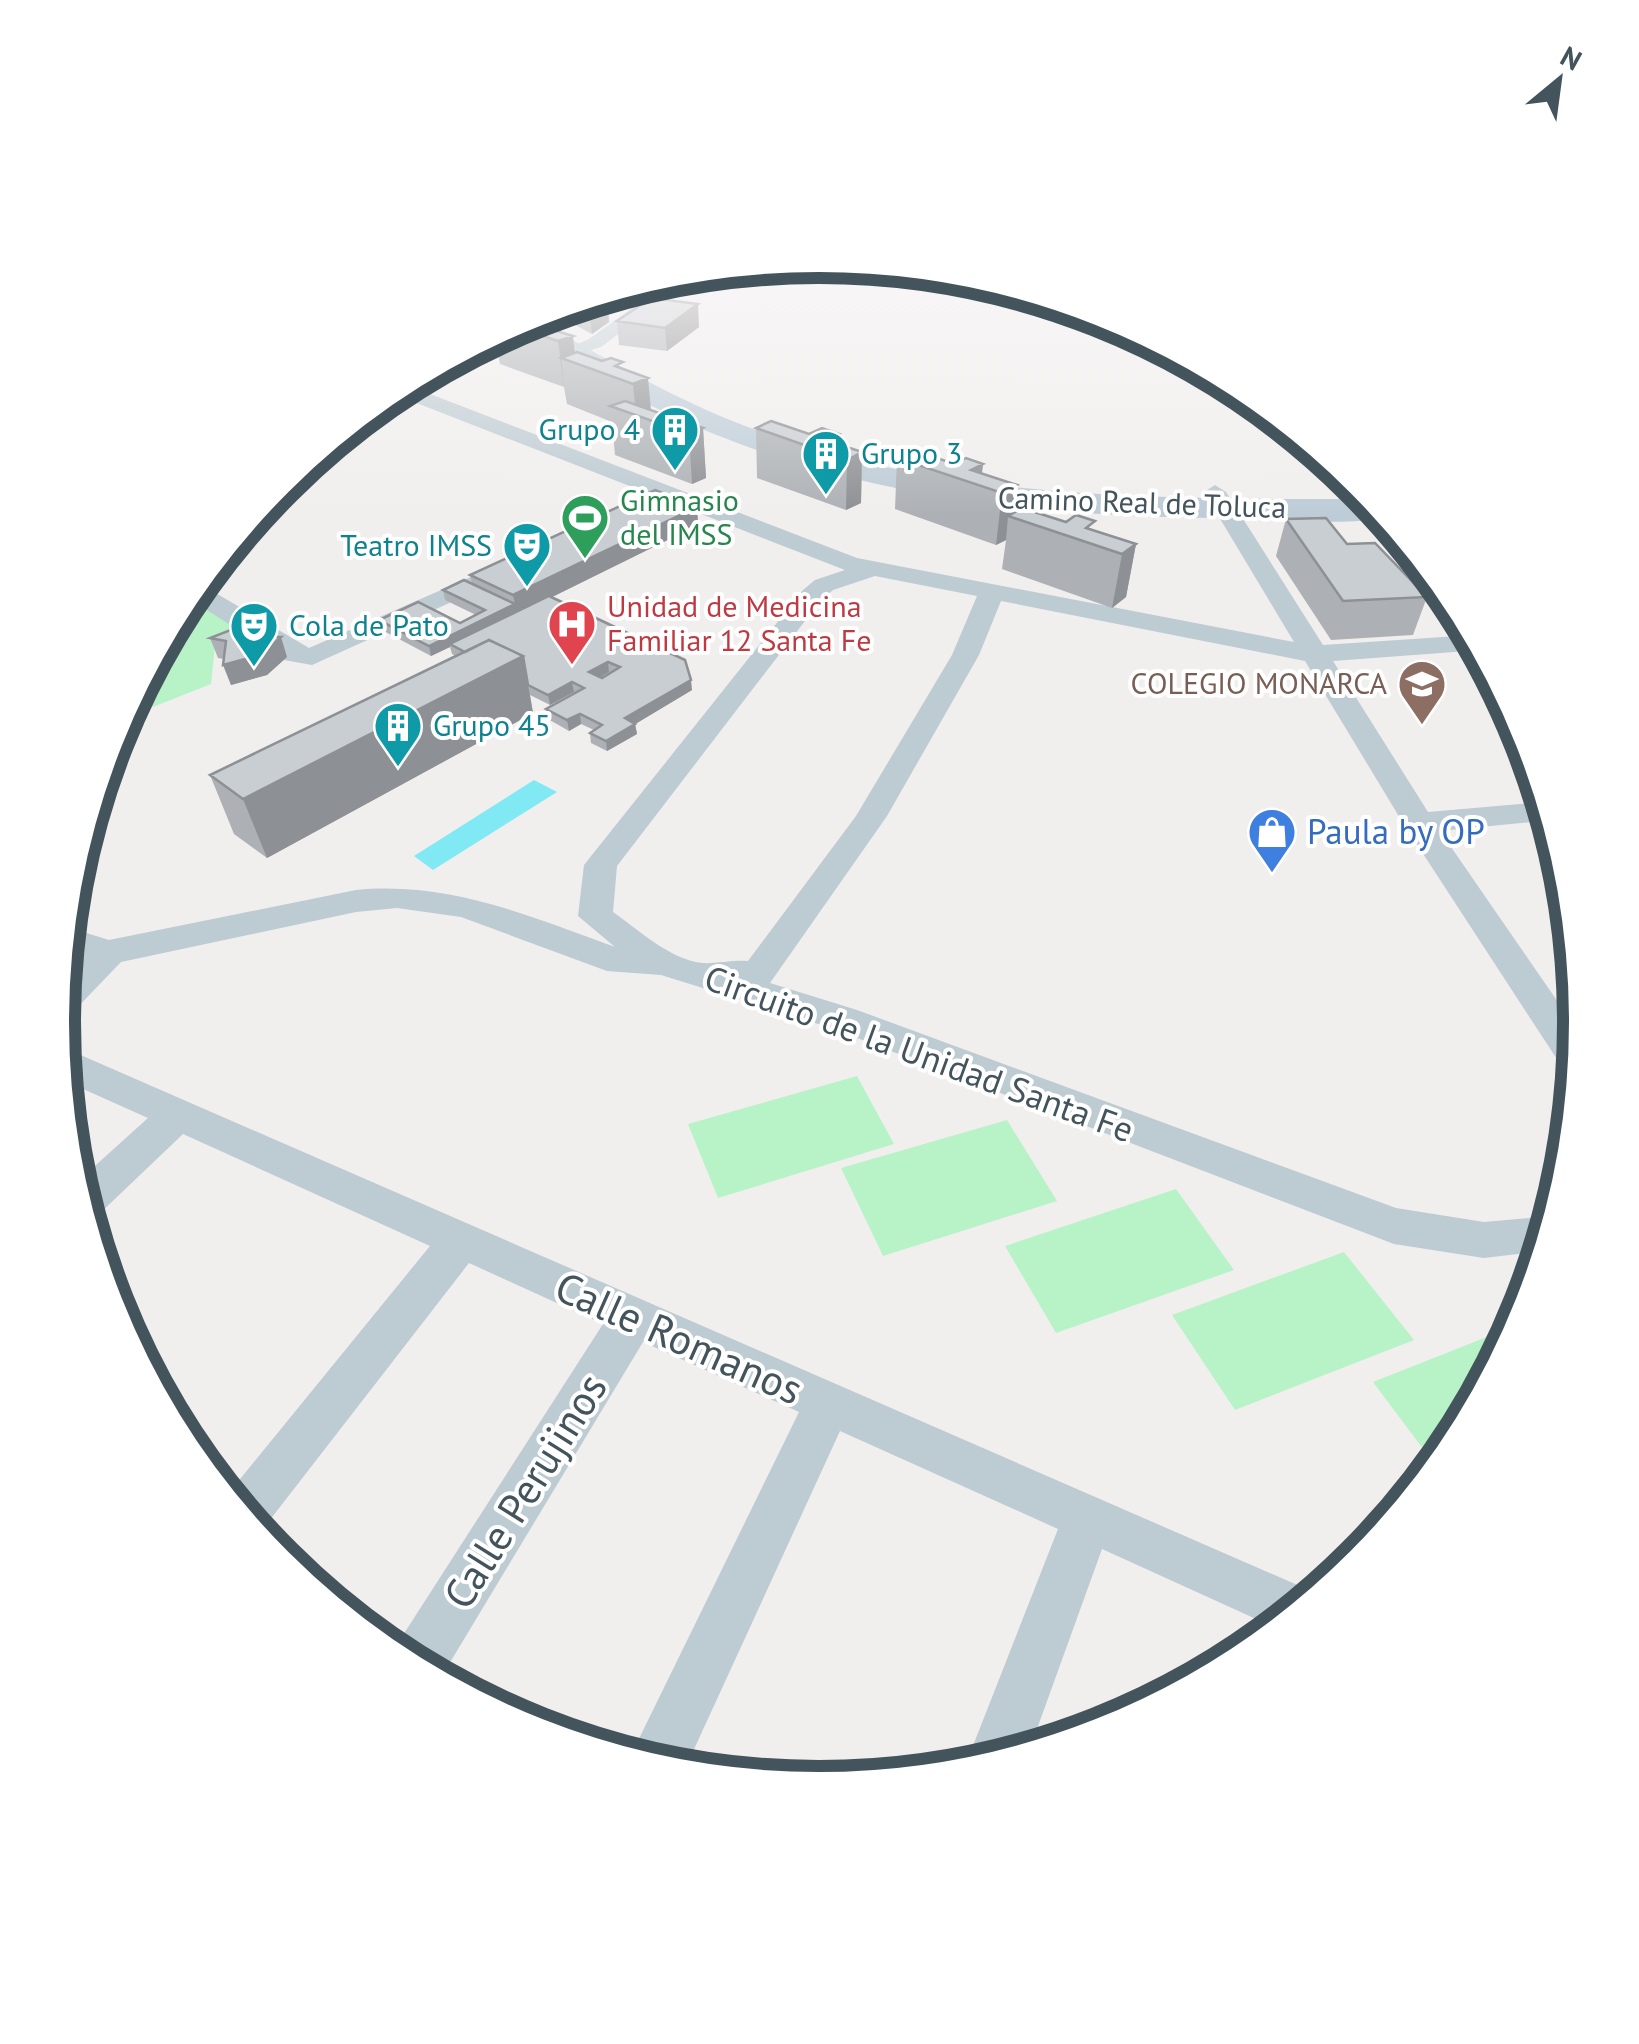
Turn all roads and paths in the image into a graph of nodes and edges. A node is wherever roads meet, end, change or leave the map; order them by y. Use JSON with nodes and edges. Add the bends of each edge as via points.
{"nodes":[{"id":1,"x":616,"y":324,"type":"edge"},
{"id":2,"x":549,"y":329,"type":"edge"},
{"id":3,"x":584,"y":346,"type":"junction"},
{"id":4,"x":417,"y":396,"type":"edge"},
{"id":5,"x":870,"y":467,"type":"junction"},
{"id":6,"x":668,"y":493,"type":"junction"},
{"id":7,"x":1345,"y":495,"type":"edge"},
{"id":8,"x":1222,"y":500,"type":"junction"},
{"id":9,"x":1136,"y":508,"type":"junction"},
{"id":10,"x":1357,"y":508,"type":"edge"},
{"id":11,"x":633,"y":509,"type":"edge"},
{"id":12,"x":1248,"y":548,"type":"junction"},
{"id":13,"x":512,"y":565,"type":"edge"},
{"id":14,"x":872,"y":569,"type":"junction"},
{"id":15,"x":991,"y":592,"type":"junction"},
{"id":16,"x":207,"y":599,"type":"edge"},
{"id":17,"x":1461,"y":645,"type":"edge"},
{"id":18,"x":1313,"y":654,"type":"junction"},
{"id":19,"x":1534,"y":812,"type":"edge"},
{"id":20,"x":1419,"y":824,"type":"junction"},
{"id":21,"x":79,"y":943,"type":"edge"},
{"id":22,"x":109,"y":952,"type":"junction"},
{"id":23,"x":662,"y":964,"type":"junction"},
{"id":24,"x":76,"y":986,"type":"edge"},
{"id":25,"x":1563,"y":1038,"type":"edge"},
{"id":26,"x":77,"y":1070,"type":"edge"},
{"id":27,"x":177,"y":1115,"type":"junction"},
{"id":28,"x":95,"y":1192,"type":"edge"},
{"id":29,"x":1533,"y":1234,"type":"edge"},
{"id":30,"x":460,"y":1241,"type":"junction"},
{"id":31,"x":633,"y":1316,"type":"junction"},
{"id":32,"x":828,"y":1404,"type":"junction"},
{"id":33,"x":252,"y":1503,"type":"edge"},
{"id":34,"x":1088,"y":1518,"type":"junction"},
{"id":35,"x":1284,"y":1604,"type":"edge"},
{"id":36,"x":424,"y":1653,"type":"edge"},
{"id":37,"x":1003,"y":1743,"type":"edge"},
{"id":38,"x":663,"y":1750,"type":"edge"}],
"edges":[{"from":1,"to":3,"type":"street"},
{"from":2,"to":3,"type":"main road","name":"Camino Real de Toluca"},
{"from":3,"to":5,"type":"main road","name":"Camino Real de Toluca","via":[[674,406],[758,440]]},
{"from":4,"to":6,"type":"street"},
{"from":5,"to":8,"type":"main road","name":"Camino Real de Toluca","via":[[1050,490]]},
{"from":5,"to":9,"type":"main road","name":"Camino Real de Toluca","via":[[976,496]]},
{"from":6,"to":11,"type":"street"},
{"from":6,"to":14,"type":"street","via":[[812,552]]},
{"from":7,"to":8,"type":"main road","name":"Camino Real de Toluca"},
{"from":8,"to":9,"type":"main road","name":"Camino Real de Toluca"},
{"from":8,"to":10,"type":"main road","name":"Camino Real de Toluca"},
{"from":8,"to":12,"type":"street"},
{"from":9,"to":12,"type":"main road"},
{"from":12,"to":18,"type":"street"},
{"from":13,"to":16,"type":"street","via":[[312,656],[294,654]]},
{"from":14,"to":15,"type":"street"},
{"from":14,"to":23,"type":"street","via":[[812,595],[601,865],[595,916]]},
{"from":15,"to":18,"type":"street"},
{"from":15,"to":23,"type":"street","via":[[980,629],[907,759],[758,975]]},
{"from":17,"to":18,"type":"street"},
{"from":18,"to":20,"type":"street"},
{"from":19,"to":20,"type":"street"},
{"from":20,"to":25,"type":"street"},
{"from":21,"to":22,"type":"street"},
{"from":22,"to":23,"type":"street","name":"Circuito de la Unidad Santa Fe","via":[[397,897],[466,906],[620,962]]},
{"from":22,"to":24,"type":"street"},
{"from":23,"to":29,"type":"street","name":"Circuito de la Unidad Santa Fe","via":[[844,1020],[1394,1226],[1484,1240]]},
{"from":26,"to":27,"type":"street","name":"Calle Romanos"},
{"from":27,"to":28,"type":"street"},
{"from":27,"to":30,"type":"street","name":"Calle Romanos"},
{"from":30,"to":31,"type":"street","name":"Calle Romanos"},
{"from":30,"to":33,"type":"street"},
{"from":31,"to":32,"type":"street","name":"Calle Romanos"},
{"from":31,"to":36,"type":"street","name":"Calle Perujinos"},
{"from":32,"to":34,"type":"street","name":"Calle Romanos"},
{"from":32,"to":38,"type":"street"},
{"from":34,"to":35,"type":"street","name":"Calle Romanos"},
{"from":34,"to":37,"type":"street"}]}
